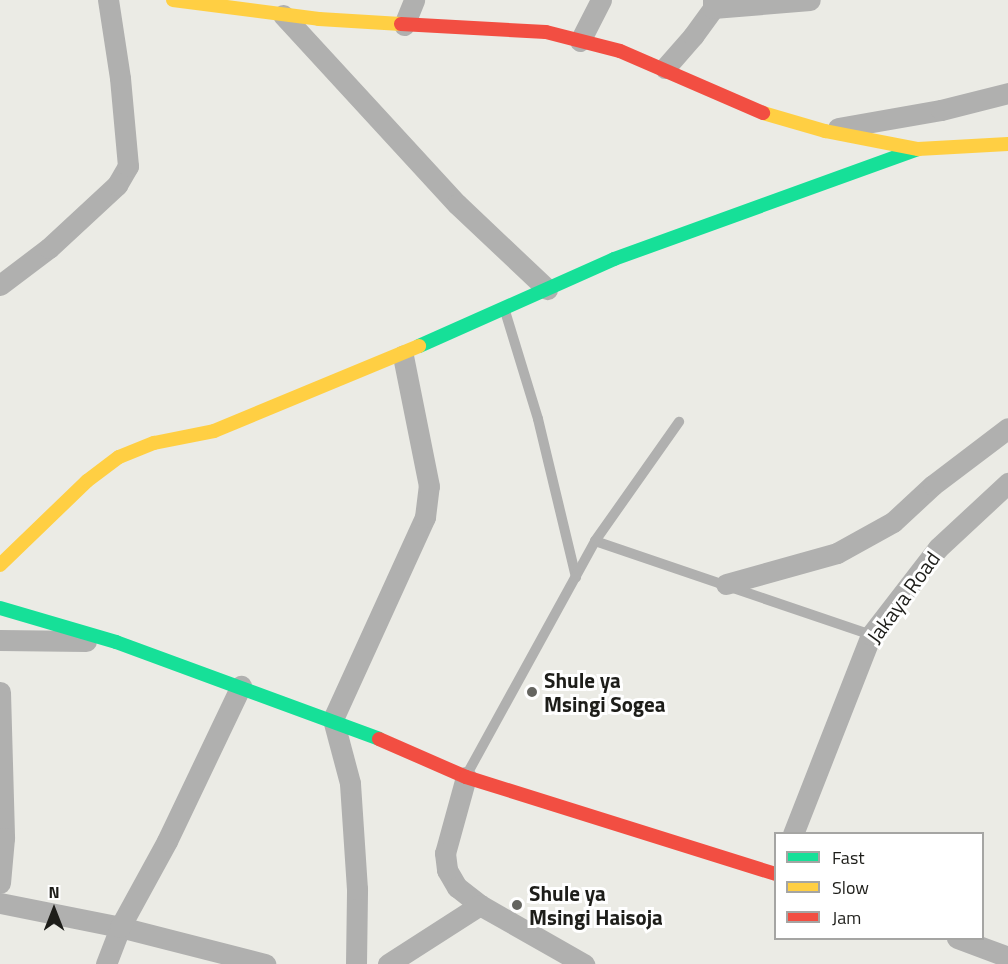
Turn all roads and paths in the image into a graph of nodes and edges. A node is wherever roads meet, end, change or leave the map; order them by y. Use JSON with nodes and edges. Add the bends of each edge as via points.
{"nodes":[{"id":1,"x":108,"y":0,"type":"edge"},
{"id":2,"x":173,"y":0,"type":"edge"},
{"id":3,"x":330,"y":0,"type":"edge"},
{"id":4,"x":414,"y":0,"type":"edge"},
{"id":5,"x":601,"y":0,"type":"edge"},
{"id":6,"x":810,"y":0,"type":"edge"},
{"id":7,"x":713,"y":4,"type":"edge"},
{"id":8,"x":283,"y":15,"type":"junction"},
{"id":9,"x":319,"y":19,"type":"junction"},
{"id":10,"x":404,"y":25,"type":"junction"},
{"id":11,"x":580,"y":41,"type":"junction"},
{"id":12,"x":665,"y":68,"type":"junction"},
{"id":13,"x":1008,"y":93,"type":"edge"},
{"id":14,"x":825,"y":131,"type":"junction"},
{"id":15,"x":1008,"y":144,"type":"edge"},
{"id":16,"x":918,"y":149,"type":"junction"},
{"id":17,"x":0,"y":285,"type":"edge"},
{"id":18,"x":547,"y":289,"type":"junction"},
{"id":19,"x":504,"y":307,"type":"junction"},
{"id":20,"x":403,"y":356,"type":"junction"},
{"id":21,"x":679,"y":422,"type":"dead end"},
{"id":22,"x":1008,"y":428,"type":"edge"},
{"id":23,"x":1008,"y":483,"type":"edge"},
{"id":24,"x":595,"y":541,"type":"junction"},
{"id":25,"x":0,"y":565,"type":"edge"},
{"id":26,"x":576,"y":577,"type":"junction"},
{"id":27,"x":726,"y":584,"type":"junction"},
{"id":28,"x":0,"y":608,"type":"edge"},
{"id":29,"x":871,"y":635,"type":"junction"},
{"id":30,"x":0,"y":640,"type":"edge"},
{"id":31,"x":116,"y":642,"type":"junction"},
{"id":32,"x":241,"y":686,"type":"junction"},
{"id":33,"x":0,"y":692,"type":"edge"},
{"id":34,"x":333,"y":719,"type":"junction"},
{"id":35,"x":466,"y":777,"type":"junction"},
{"id":36,"x":794,"y":832,"type":"edge"},
{"id":37,"x":774,"y":873,"type":"edge"},
{"id":38,"x":0,"y":883,"type":"edge"},
{"id":39,"x":0,"y":903,"type":"edge"},
{"id":40,"x":480,"y":905,"type":"junction"},
{"id":41,"x":120,"y":927,"type":"junction"},
{"id":42,"x":960,"y":940,"type":"edge"},
{"id":43,"x":1008,"y":957,"type":"edge"},
{"id":44,"x":106,"y":964,"type":"edge"},
{"id":45,"x":265,"y":964,"type":"edge"},
{"id":46,"x":356,"y":964,"type":"edge"},
{"id":47,"x":388,"y":964,"type":"edge"},
{"id":48,"x":584,"y":964,"type":"edge"}],
"edges":[{"from":1,"to":17,"type":"street","via":[[128,166],[117,185],[49,248]]},
{"from":2,"to":8,"type":"street"},
{"from":3,"to":9,"type":"street"},
{"from":4,"to":10,"type":"street"},
{"from":5,"to":11,"type":"street"},
{"from":6,"to":7,"type":"street"},
{"from":7,"to":12,"type":"street"},
{"from":8,"to":9,"type":"street"},
{"from":8,"to":18,"type":"street","via":[[457,204]]},
{"from":9,"to":10,"type":"street"},
{"from":10,"to":11,"type":"street","via":[[508,27]]},
{"from":11,"to":12,"type":"street"},
{"from":12,"to":14,"type":"street","via":[[720,96]]},
{"from":13,"to":14,"type":"street","via":[[941,110]]},
{"from":14,"to":16,"type":"street"},
{"from":15,"to":16,"type":"street"},
{"from":16,"to":18,"type":"street","via":[[614,259]]},
{"from":18,"to":19,"type":"street"},
{"from":19,"to":20,"type":"street"},
{"from":19,"to":26,"type":"lane","via":[[526,376]]},
{"from":20,"to":25,"type":"street","via":[[214,431],[154,442],[119,457],[87,481]]},
{"from":20,"to":34,"type":"street","via":[[429,486],[425,517]]},
{"from":21,"to":24,"type":"lane"},
{"from":22,"to":27,"type":"street","via":[[956,466],[893,522],[837,553]]},
{"from":23,"to":29,"type":"street","name":"Jakaya Road","via":[[938,548]]},
{"from":24,"to":26,"type":"lane"},
{"from":24,"to":27,"type":"lane"},
{"from":26,"to":35,"type":"lane"},
{"from":27,"to":29,"type":"lane"},
{"from":28,"to":31,"type":"street"},
{"from":29,"to":36,"type":"street","name":"Jakaya Road"},
{"from":30,"to":31,"type":"street"},
{"from":31,"to":32,"type":"street"},
{"from":32,"to":34,"type":"street"},
{"from":32,"to":41,"type":"street","via":[[168,841]]},
{"from":33,"to":38,"type":"street","via":[[4,838]]},
{"from":34,"to":35,"type":"street"},
{"from":34,"to":46,"type":"street","via":[[350,783],[357,888]]},
{"from":35,"to":37,"type":"street"},
{"from":35,"to":40,"type":"street","via":[[445,853],[447,870],[457,887]]},
{"from":39,"to":41,"type":"street"},
{"from":40,"to":47,"type":"street"},
{"from":40,"to":48,"type":"street"},
{"from":41,"to":44,"type":"street"},
{"from":41,"to":45,"type":"street"},
{"from":42,"to":43,"type":"street"}]}
